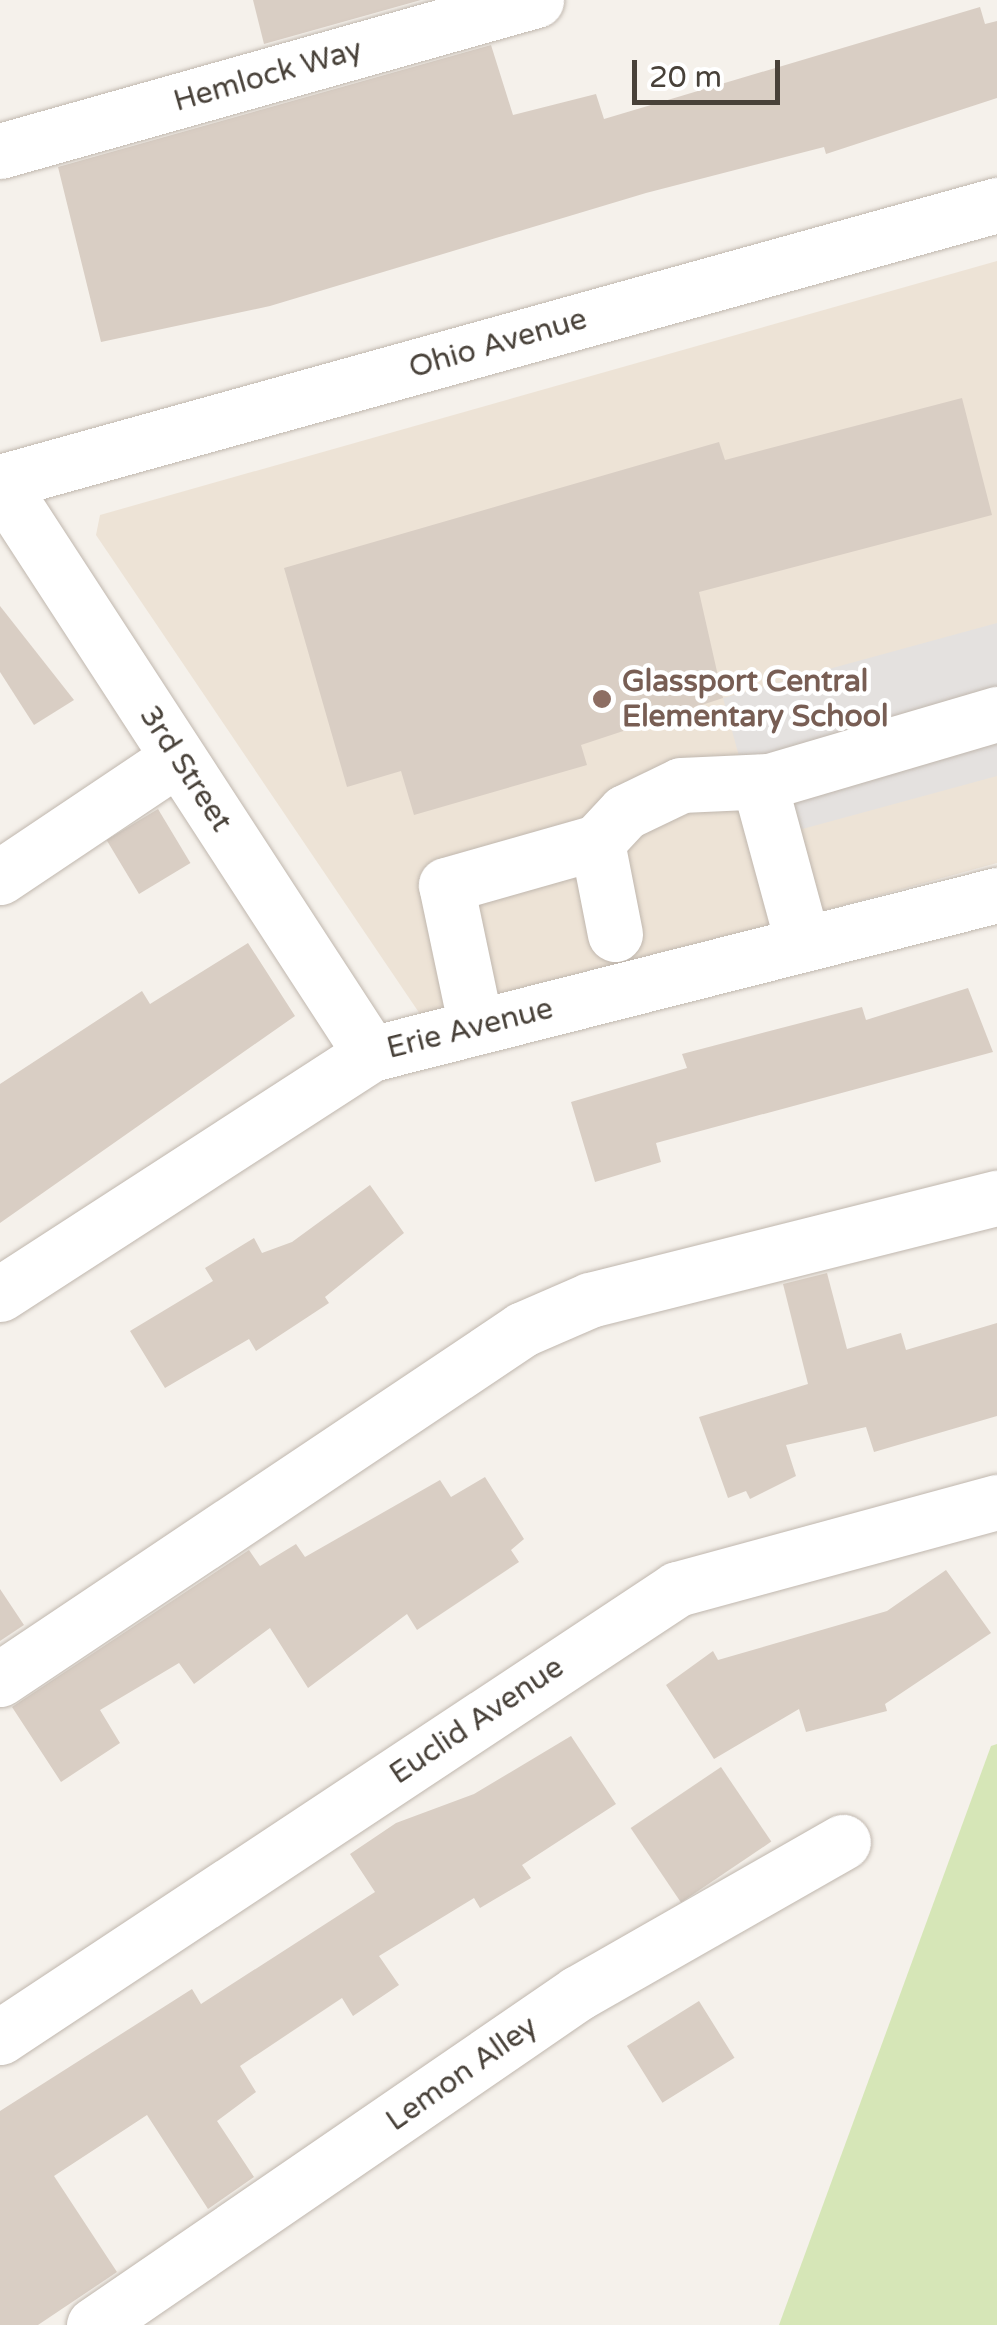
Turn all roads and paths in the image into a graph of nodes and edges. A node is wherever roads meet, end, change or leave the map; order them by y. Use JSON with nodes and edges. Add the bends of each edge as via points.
{"nodes":[{"id":1,"x":536,"y":0,"type":"edge"},
{"id":2,"x":0,"y":152,"type":"edge"},
{"id":3,"x":997,"y":205,"type":"edge"},
{"id":4,"x":0,"y":483,"type":"edge"},
{"id":5,"x":997,"y":714,"type":"edge"},
{"id":6,"x":178,"y":758,"type":"junction"},
{"id":7,"x":759,"y":782,"type":"junction"},
{"id":8,"x":597,"y":842,"type":"junction"},
{"id":9,"x":0,"y":876,"type":"edge"},
{"id":10,"x":997,"y":895,"type":"edge"},
{"id":11,"x":615,"y":934,"type":"dead end"},
{"id":12,"x":803,"y":944,"type":"junction"},
{"id":13,"x":476,"y":1027,"type":"junction"},
{"id":14,"x":371,"y":1054,"type":"junction"},
{"id":15,"x":997,"y":1198,"type":"edge"},
{"id":16,"x":0,"y":1294,"type":"edge"},
{"id":17,"x":997,"y":1502,"type":"edge"},
{"id":18,"x":0,"y":1679,"type":"edge"},
{"id":19,"x":843,"y":1842,"type":"dead end"},
{"id":20,"x":0,"y":2037,"type":"edge"},
{"id":21,"x":94,"y":2325,"type":"edge"}],
"edges":[{"from":1,"to":2,"type":"street","name":"Hemlock Way"},
{"from":3,"to":4,"type":"street","name":"Ohio Avenue"},
{"from":4,"to":6,"type":"street","name":"3rd Street"},
{"from":5,"to":7,"type":"street"},
{"from":6,"to":9,"type":"street"},
{"from":6,"to":14,"type":"street","name":"3rd Street"},
{"from":7,"to":8,"type":"street","via":[[681,784],[625,812]]},
{"from":7,"to":12,"type":"street"},
{"from":8,"to":11,"type":"street"},
{"from":8,"to":13,"type":"street","via":[[446,885]]},
{"from":10,"to":12,"type":"street","name":"Erie Avenue"},
{"from":12,"to":13,"type":"street","name":"Erie Avenue"},
{"from":13,"to":14,"type":"street","name":"Erie Avenue"},
{"from":14,"to":16,"type":"street","name":"Erie Avenue"},
{"from":15,"to":18,"type":"street","via":[[590,1300],[522,1328]]},
{"from":17,"to":20,"type":"street","name":"Euclid Avenue","via":[[677,1588]]},
{"from":19,"to":21,"type":"street","name":"Lemon Alley","via":[[578,1993]]}]}
